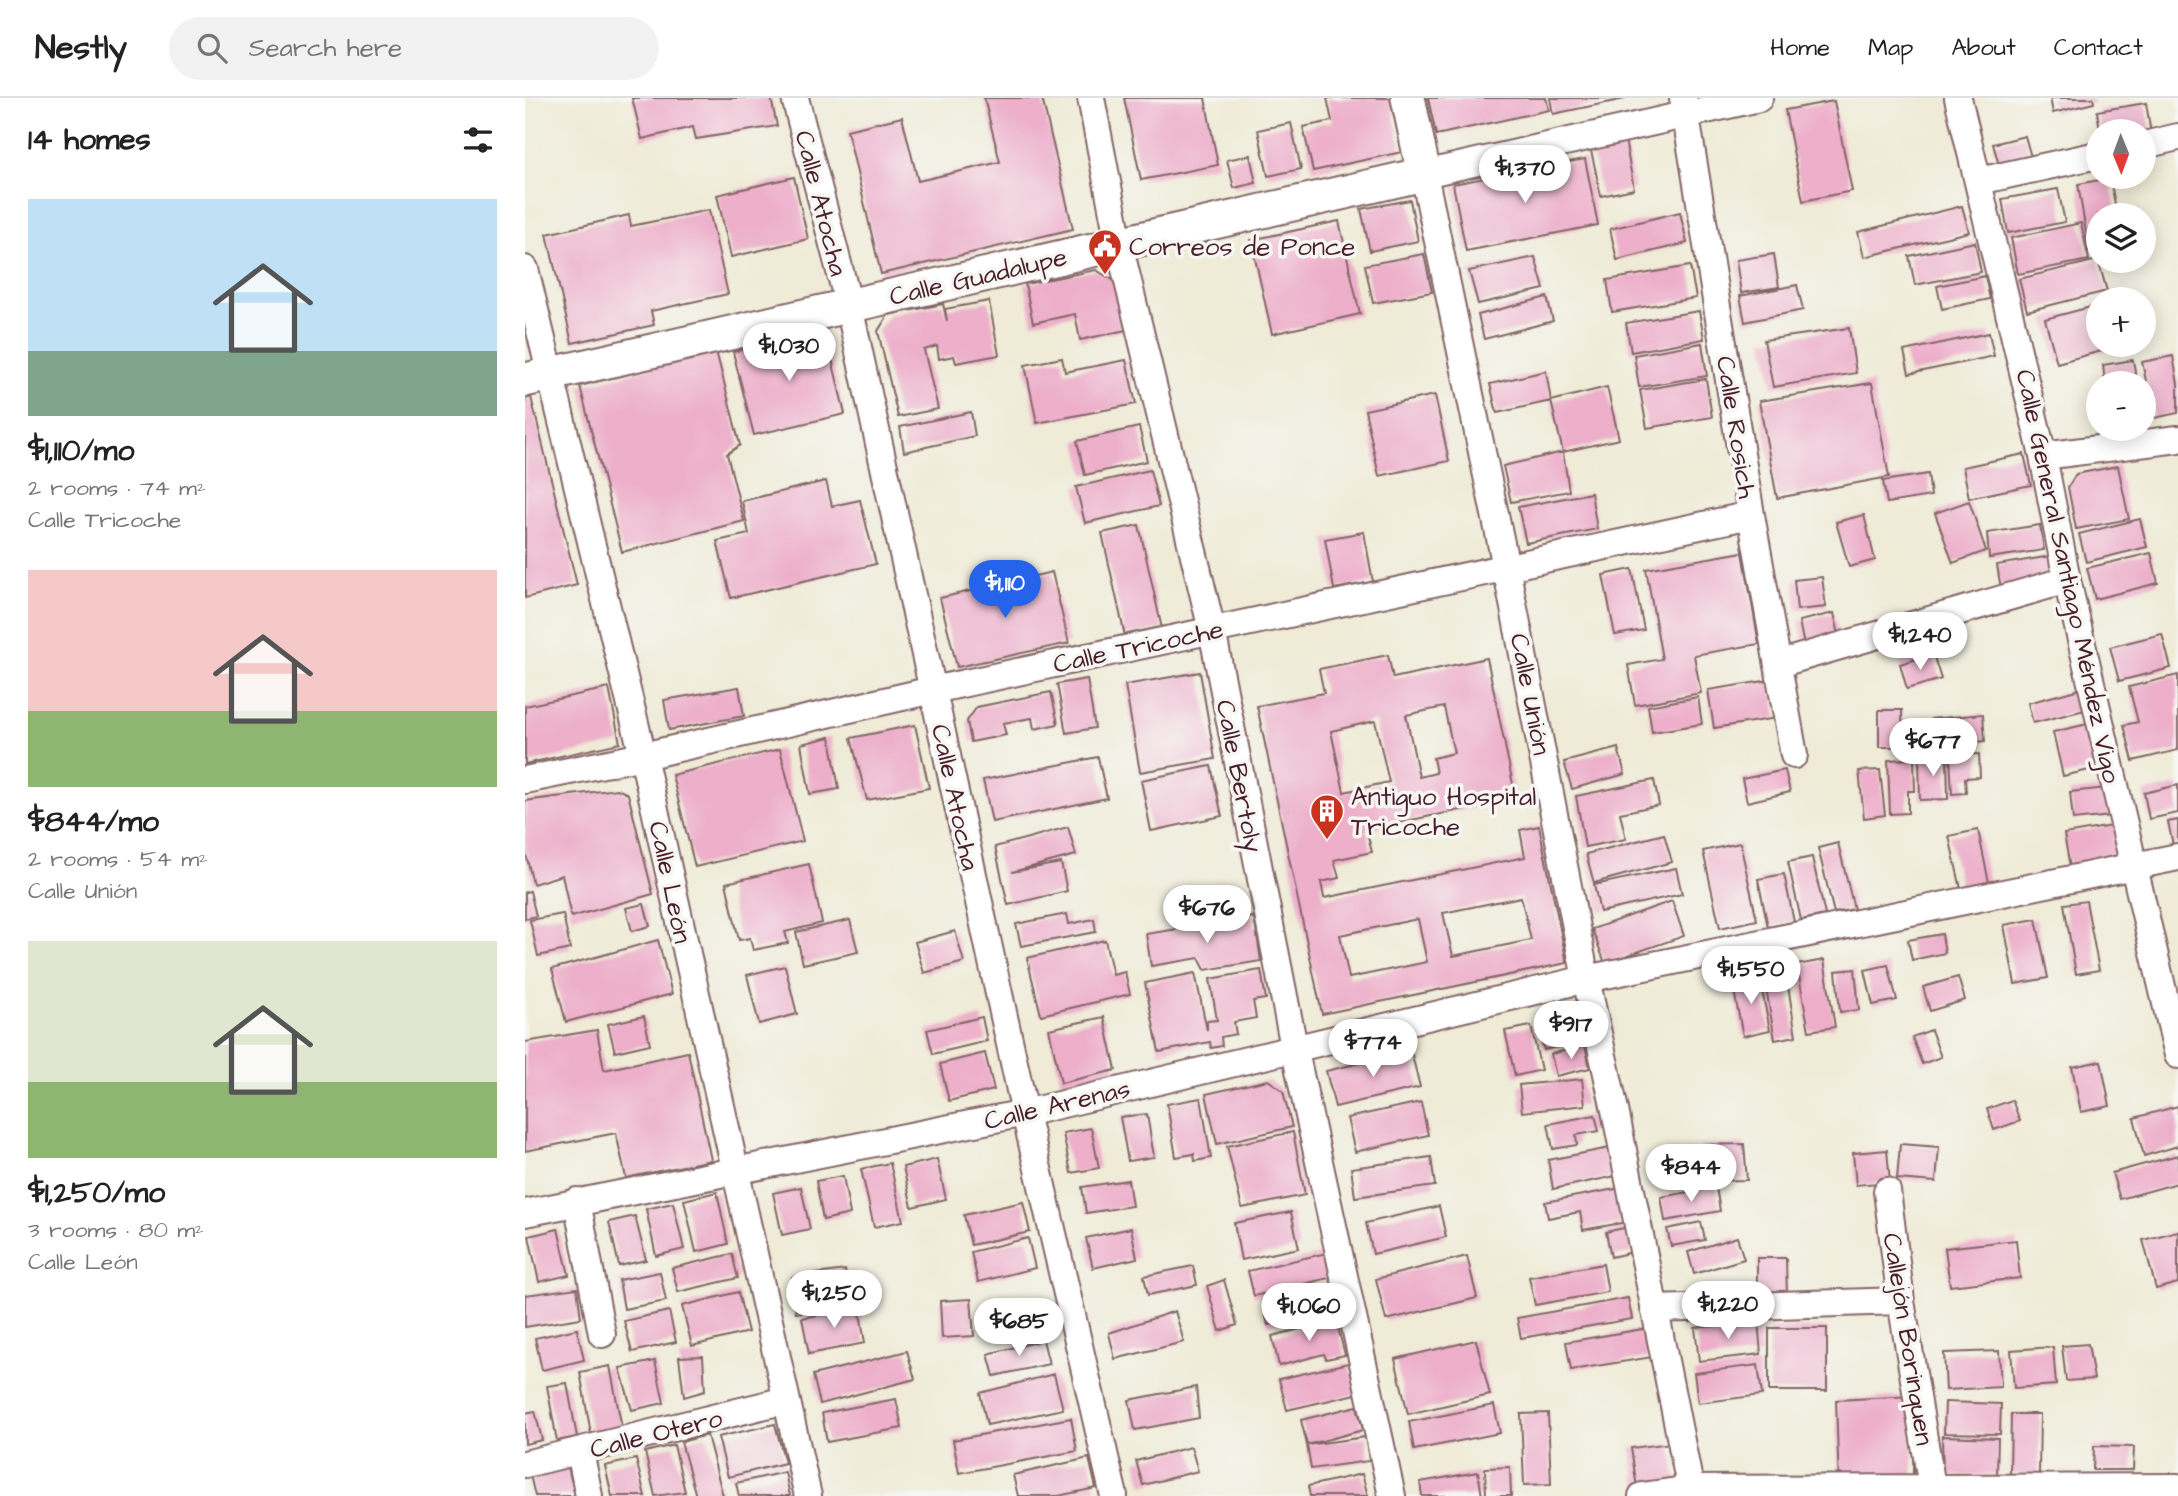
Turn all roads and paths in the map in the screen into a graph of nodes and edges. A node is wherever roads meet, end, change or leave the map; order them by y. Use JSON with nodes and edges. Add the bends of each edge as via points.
{"nodes":[{"id":1,"x":795,"y":98,"type":"edge"},
{"id":2,"x":1091,"y":98,"type":"edge"},
{"id":3,"x":1408,"y":98,"type":"edge"},
{"id":4,"x":1759,"y":98,"type":"edge"},
{"id":5,"x":1958,"y":98,"type":"edge"},
{"id":6,"x":1685,"y":106,"type":"edge"},
{"id":7,"x":2178,"y":137,"type":"edge"},
{"id":8,"x":2156,"y":142,"type":"edge"},
{"id":9,"x":2086,"y":158,"type":"edge"},
{"id":10,"x":1424,"y":174,"type":"junction"},
{"id":11,"x":1979,"y":181,"type":"junction"},
{"id":12,"x":1119,"y":244,"type":"junction"},
{"id":13,"x":525,"y":269,"type":"edge"},
{"id":14,"x":849,"y":306,"type":"junction"},
{"id":15,"x":538,"y":377,"type":"edge"},
{"id":16,"x":2178,"y":439,"type":"edge"},
{"id":17,"x":2043,"y":456,"type":"junction"},
{"id":18,"x":1751,"y":515,"type":"junction"},
{"id":19,"x":1506,"y":567,"type":"junction"},
{"id":20,"x":2067,"y":580,"type":"junction"},
{"id":21,"x":1212,"y":631,"type":"junction"},
{"id":22,"x":1778,"y":664,"type":"junction"},
{"id":23,"x":933,"y":690,"type":"junction"},
{"id":24,"x":1794,"y":755,"type":"dead end"},
{"id":25,"x":643,"y":756,"type":"junction"},
{"id":26,"x":525,"y":780,"type":"edge"},
{"id":27,"x":2178,"y":858,"type":"edge"},
{"id":28,"x":2134,"y":867,"type":"junction"},
{"id":29,"x":1587,"y":979,"type":"junction"},
{"id":30,"x":1294,"y":1047,"type":"junction"},
{"id":31,"x":2178,"y":1055,"type":"edge"},
{"id":32,"x":1025,"y":1113,"type":"junction"},
{"id":33,"x":734,"y":1172,"type":"junction"},
{"id":34,"x":1887,"y":1191,"type":"dead end"},
{"id":35,"x":577,"y":1201,"type":"junction"},
{"id":36,"x":525,"y":1213,"type":"edge"},
{"id":37,"x":1901,"y":1300,"type":"junction"},
{"id":38,"x":1654,"y":1309,"type":"junction"},
{"id":39,"x":602,"y":1334,"type":"dead end"},
{"id":40,"x":786,"y":1400,"type":"junction"},
{"id":41,"x":580,"y":1451,"type":"junction"},
{"id":42,"x":525,"y":1464,"type":"edge"},
{"id":43,"x":1933,"y":1487,"type":"junction"},
{"id":44,"x":2178,"y":1487,"type":"edge"},
{"id":45,"x":1692,"y":1492,"type":"edge"},
{"id":46,"x":1975,"y":1492,"type":"edge"},
{"id":47,"x":589,"y":1496,"type":"edge"},
{"id":48,"x":808,"y":1496,"type":"edge"},
{"id":49,"x":1114,"y":1496,"type":"edge"},
{"id":50,"x":1392,"y":1496,"type":"edge"},
{"id":51,"x":1641,"y":1496,"type":"edge"}],
"edges":[{"from":1,"to":14,"type":"street","name":"Calle Atocha"},
{"from":2,"to":12,"type":"street","name":"Calle Bertoly"},
{"from":3,"to":10,"type":"street","name":"Calle Unión"},
{"from":4,"to":6,"type":"street","name":"Calle Guadalupe"},
{"from":5,"to":11,"type":"street","name":"Calle General Santiago Méndez Vigo"},
{"from":6,"to":10,"type":"street","name":"Calle Guadalupe"},
{"from":6,"to":18,"type":"street","name":"Calle Rosich"},
{"from":7,"to":8,"type":"street"},
{"from":9,"to":11,"type":"street"},
{"from":10,"to":12,"type":"street","name":"Calle Guadalupe"},
{"from":10,"to":19,"type":"street","name":"Calle Unión"},
{"from":11,"to":17,"type":"street","name":"Calle General Santiago Méndez Vigo"},
{"from":12,"to":14,"type":"street","name":"Calle Guadalupe"},
{"from":12,"to":21,"type":"street","name":"Calle Bertoly"},
{"from":13,"to":15,"type":"street","name":"Calle León"},
{"from":14,"to":15,"type":"street","name":"Calle Guadalupe"},
{"from":14,"to":23,"type":"street","name":"Calle Atocha"},
{"from":15,"to":25,"type":"street","name":"Calle León"},
{"from":16,"to":17,"type":"street"},
{"from":17,"to":20,"type":"street","name":"Calle General Santiago Méndez Vigo"},
{"from":18,"to":19,"type":"street","name":"Calle Tricoche"},
{"from":18,"to":22,"type":"street","name":"Calle Rosich"},
{"from":19,"to":21,"type":"street","name":"Calle Tricoche"},
{"from":19,"to":29,"type":"street","name":"Calle Unión"},
{"from":20,"to":22,"type":"street"},
{"from":20,"to":28,"type":"street","name":"Calle General Santiago Méndez Vigo"},
{"from":21,"to":23,"type":"street","name":"Calle Tricoche"},
{"from":21,"to":30,"type":"street","name":"Calle Bertoly"},
{"from":22,"to":24,"type":"street","name":"Calle Rosich"},
{"from":23,"to":25,"type":"street","name":"Calle Tricoche"},
{"from":23,"to":32,"type":"street","name":"Calle Atocha"},
{"from":25,"to":26,"type":"street","name":"Calle Tricoche"},
{"from":25,"to":33,"type":"street","name":"Calle León"},
{"from":27,"to":28,"type":"street","name":"Calle Arenas"},
{"from":28,"to":29,"type":"street","name":"Calle Arenas"},
{"from":28,"to":31,"type":"street","name":"Calle General Santiago Méndez Vigo"},
{"from":29,"to":30,"type":"street","name":"Calle Arenas"},
{"from":29,"to":38,"type":"street","name":"Calle Unión"},
{"from":30,"to":32,"type":"street","name":"Calle Arenas"},
{"from":30,"to":50,"type":"street","name":"Calle Bertoly"},
{"from":32,"to":33,"type":"street","name":"Calle Arenas"},
{"from":32,"to":49,"type":"street","name":"Calle Atocha"},
{"from":33,"to":35,"type":"street","name":"Calle Arenas"},
{"from":33,"to":40,"type":"street","name":"Calle León"},
{"from":34,"to":37,"type":"street","name":"Callejón Borinquen"},
{"from":35,"to":36,"type":"street","name":"Calle Arenas"},
{"from":35,"to":39,"type":"street"},
{"from":37,"to":38,"type":"street"},
{"from":37,"to":43,"type":"street","name":"Callejón Borinquen"},
{"from":38,"to":45,"type":"street","name":"Calle Unión"},
{"from":40,"to":41,"type":"street","name":"Calle Otero"},
{"from":40,"to":48,"type":"street","name":"Calle León"},
{"from":41,"to":42,"type":"street","name":"Calle Otero"},
{"from":41,"to":47,"type":"street"},
{"from":43,"to":45,"type":"street"},
{"from":43,"to":46,"type":"street"},
{"from":44,"to":46,"type":"street"},
{"from":45,"to":51,"type":"street"}]}
